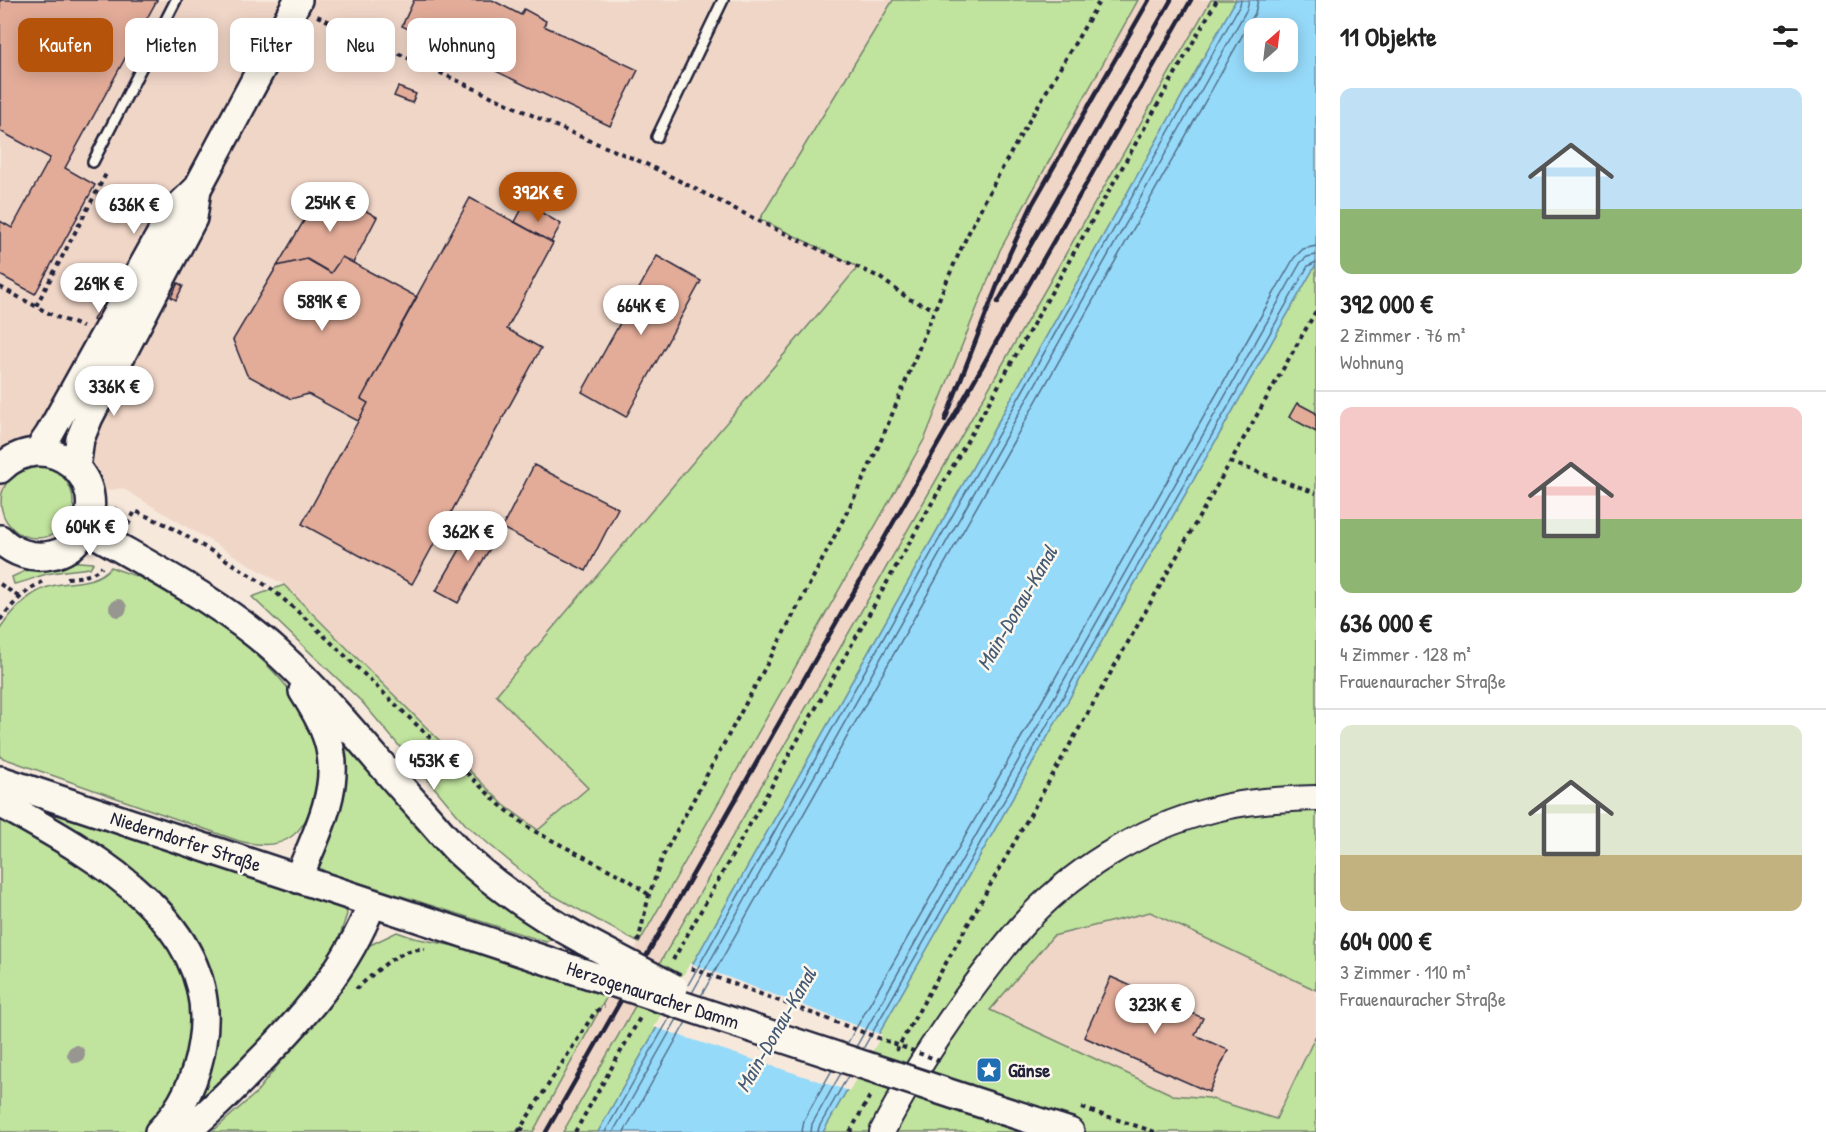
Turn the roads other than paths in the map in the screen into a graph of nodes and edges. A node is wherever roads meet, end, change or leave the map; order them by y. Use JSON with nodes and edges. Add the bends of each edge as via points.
{"nodes":[{"id":1,"x":176,"y":0,"type":"edge"},
{"id":2,"x":723,"y":0,"type":"edge"},
{"id":3,"x":296,"y":3,"type":"edge"},
{"id":4,"x":657,"y":137,"type":"dead end"},
{"id":5,"x":93,"y":162,"type":"road end"},
{"id":6,"x":197,"y":189,"type":"junction"},
{"id":7,"x":38,"y":451,"type":"junction"},
{"id":8,"x":76,"y":468,"type":"junction"},
{"id":9,"x":0,"y":469,"type":"edge"},
{"id":10,"x":85,"y":528,"type":"junction"},
{"id":11,"x":2,"y":547,"type":"edge"},
{"id":12,"x":277,"y":653,"type":"junction"},
{"id":13,"x":0,"y":780,"type":"edge"},
{"id":14,"x":1316,"y":798,"type":"edge"},
{"id":15,"x":0,"y":803,"type":"edge"},
{"id":16,"x":298,"y":879,"type":"junction"},
{"id":17,"x":372,"y":903,"type":"junction"},
{"id":18,"x":750,"y":1027,"type":"junction"},
{"id":19,"x":159,"y":1132,"type":"edge"},
{"id":20,"x":185,"y":1132,"type":"edge"},
{"id":21,"x":882,"y":1132,"type":"edge"},
{"id":22,"x":1070,"y":1132,"type":"edge"}],
"edges":[{"from":1,"to":5,"type":"lane"},
{"from":2,"to":4,"type":"lane"},
{"from":3,"to":6,"type":"main road"},
{"from":6,"to":7,"type":"main road","via":[[173,212]]},
{"from":6,"to":8,"type":"main road","via":[[192,218],[89,417],[80,439]]},
{"from":7,"to":8,"type":"main road","via":[[61,456]]},
{"from":7,"to":9,"type":"main road","via":[[16,457]]},
{"from":8,"to":10,"type":"main road","via":[[90,491],[90,515]]},
{"from":10,"to":11,"type":"main road","via":[[68,549],[56,554],[42,557]]},
{"from":10,"to":12,"type":"main road","via":[[213,604]]},
{"from":12,"to":16,"type":"main road","via":[[308,699],[331,754],[327,803]]},
{"from":12,"to":18,"type":"main road","bridge":true,"via":[[336,711],[391,777],[492,882],[585,941]]},
{"from":13,"to":16,"type":"main road","name":"Niederndorfer Straße"},
{"from":14,"to":21,"type":"street","via":[[1253,802],[1211,810],[1167,825],[1125,844],[1060,890],[992,961],[951,1017]]},
{"from":15,"to":19,"type":"main road","via":[[133,887],[155,908],[187,952],[204,1015],[200,1058],[177,1111]]},
{"from":16,"to":17,"type":"main road","name":"Niederndorfer Straße"},
{"from":17,"to":18,"type":"main road","name":"Herzogenauracher Damm","bridge":true},
{"from":17,"to":20,"type":"main road","via":[[344,961],[317,998],[226,1096]]},
{"from":18,"to":22,"type":"main road","name":"Herzogenauracher Damm","bridge":true}]}
